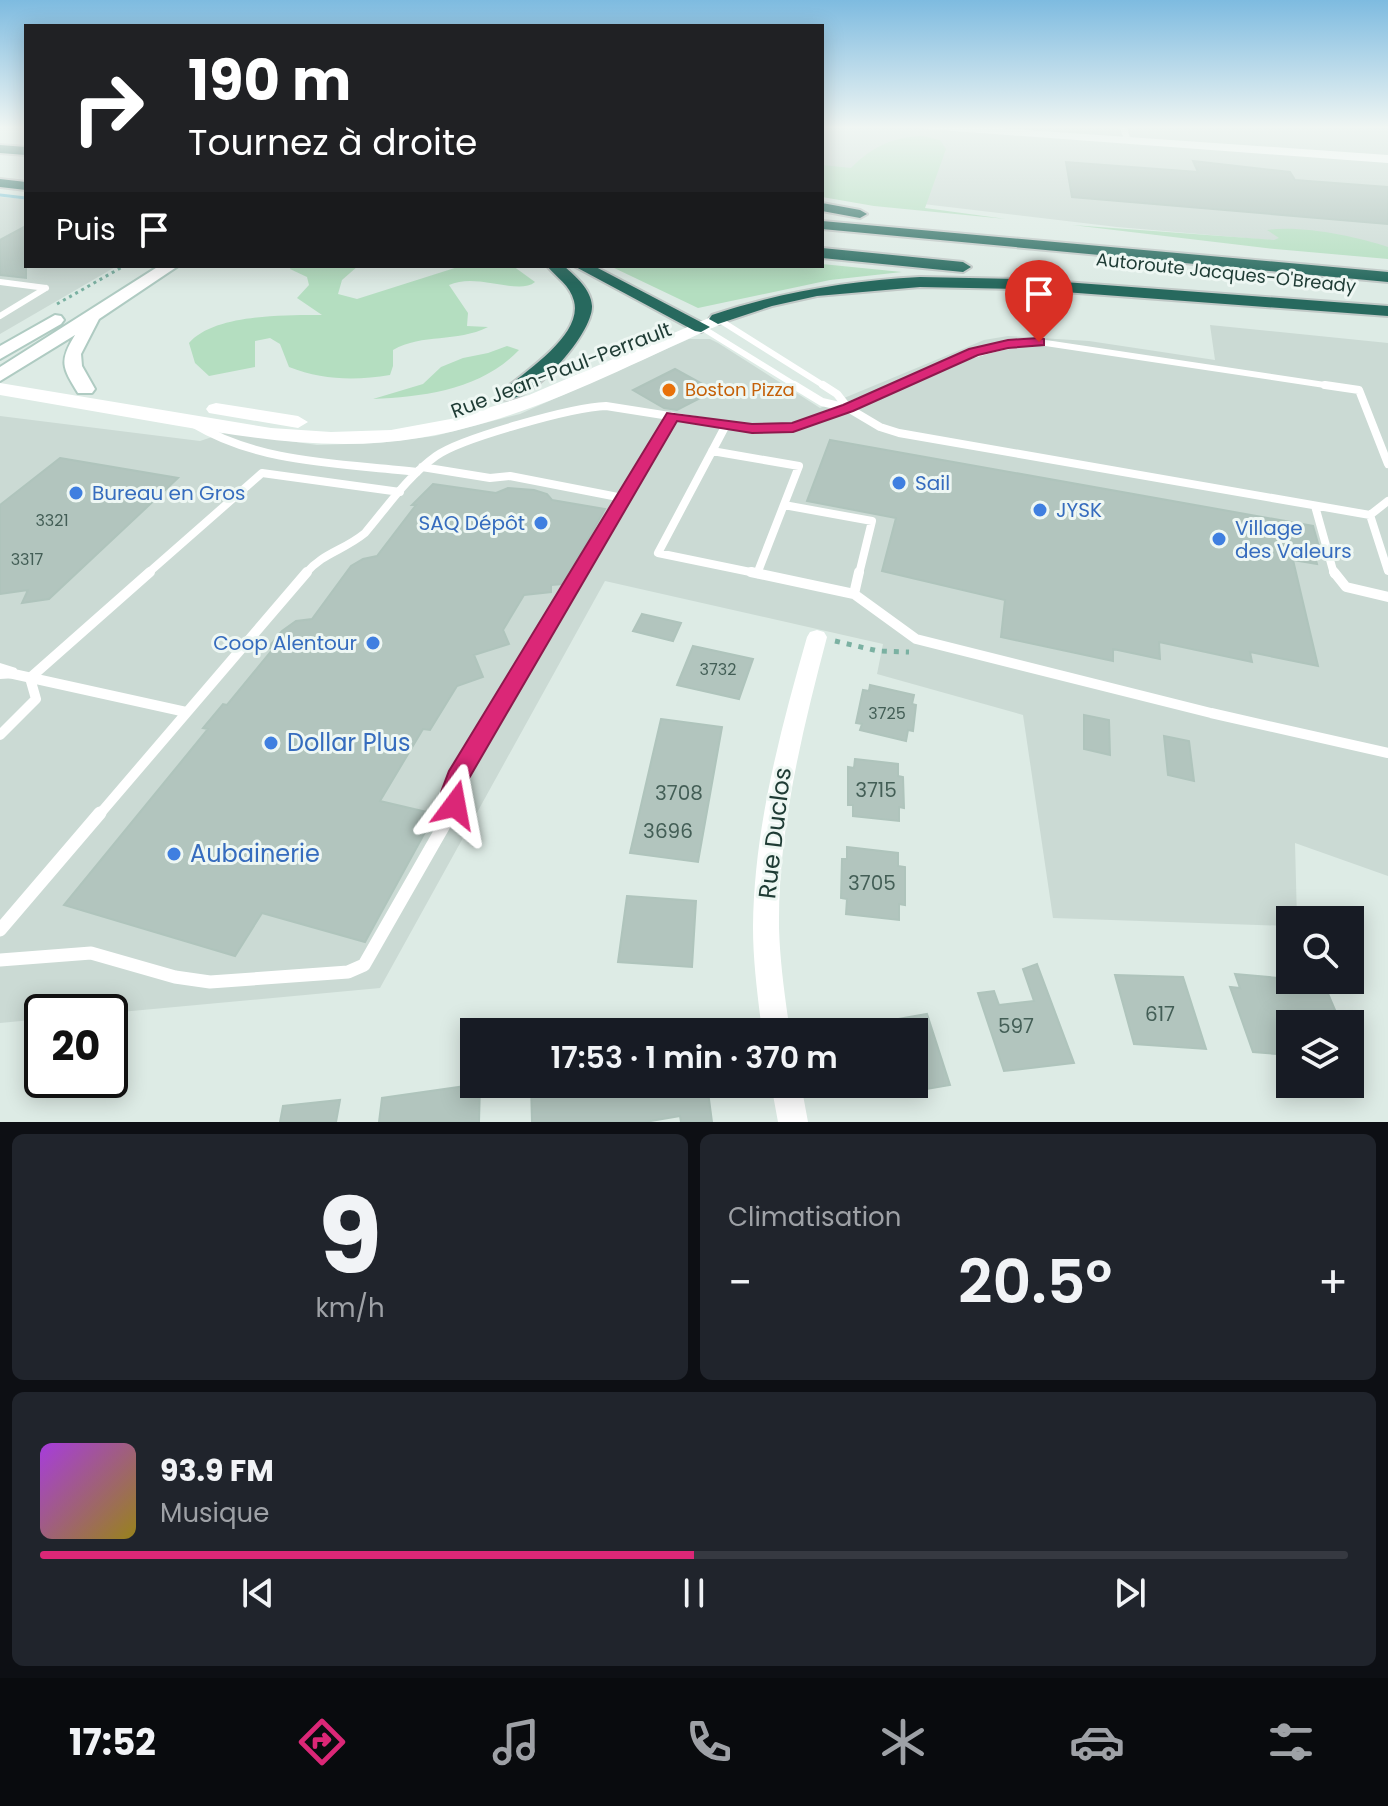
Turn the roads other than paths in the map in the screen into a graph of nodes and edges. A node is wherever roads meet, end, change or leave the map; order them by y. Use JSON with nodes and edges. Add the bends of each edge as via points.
{"nodes":[{"id":1,"x":0,"y":183,"type":"edge"},
{"id":2,"x":24,"y":186,"type":"edge"},
{"id":3,"x":824,"y":207,"type":"edge"},
{"id":4,"x":824,"y":225,"type":"edge"},
{"id":5,"x":824,"y":253,"type":"edge"},
{"id":6,"x":1199,"y":259,"type":"junction"},
{"id":7,"x":139,"y":268,"type":"edge"},
{"id":8,"x":167,"y":268,"type":"edge"},
{"id":9,"x":557,"y":268,"type":"edge"},
{"id":10,"x":586,"y":268,"type":"edge"},
{"id":11,"x":1388,"y":277,"type":"edge"},
{"id":12,"x":0,"y":282,"type":"edge"},
{"id":13,"x":1388,"y":310,"type":"edge"},
{"id":14,"x":96,"y":313,"type":"junction"},
{"id":15,"x":0,"y":316,"type":"edge"},
{"id":16,"x":704,"y":323,"type":"junction"},
{"id":17,"x":0,"y":354,"type":"edge"},
{"id":18,"x":0,"y":375,"type":"edge"},
{"id":19,"x":0,"y":389,"type":"edge"},
{"id":20,"x":85,"y":389,"type":"junction"},
{"id":21,"x":509,"y":395,"type":"junction"},
{"id":22,"x":848,"y":408,"type":"junction"},
{"id":23,"x":672,"y":416,"type":"junction"},
{"id":24,"x":192,"y":422,"type":"junction"},
{"id":25,"x":726,"y":425,"type":"junction"},
{"id":26,"x":712,"y":451,"type":"junction"},
{"id":27,"x":1388,"y":464,"type":"edge"},
{"id":28,"x":420,"y":469,"type":"junction"},
{"id":29,"x":400,"y":492,"type":"junction"},
{"id":30,"x":623,"y":498,"type":"junction"},
{"id":31,"x":1388,"y":501,"type":"edge"},
{"id":32,"x":784,"y":505,"type":"junction"},
{"id":33,"x":1315,"y":506,"type":"junction"},
{"id":34,"x":1370,"y":515,"type":"junction"},
{"id":35,"x":1388,"y":571,"type":"edge"},
{"id":36,"x":757,"y":574,"type":"junction"},
{"id":37,"x":854,"y":594,"type":"junction"},
{"id":38,"x":1388,"y":597,"type":"edge"},
{"id":39,"x":817,"y":637,"type":"road end"},
{"id":40,"x":4,"y":672,"type":"edge"},
{"id":41,"x":30,"y":678,"type":"junction"},
{"id":42,"x":186,"y":712,"type":"junction"},
{"id":43,"x":0,"y":735,"type":"edge"},
{"id":44,"x":1388,"y":753,"type":"edge"},
{"id":45,"x":0,"y":930,"type":"edge"},
{"id":46,"x":0,"y":960,"type":"edge"},
{"id":47,"x":773,"y":1018,"type":"edge"},
{"id":48,"x":789,"y":1098,"type":"edge"},
{"id":49,"x":793,"y":1122,"type":"edge"}],
"edges":[{"from":1,"to":2,"type":"highway"},
{"from":3,"to":6,"type":"highway"},
{"from":4,"to":6,"type":"highway","name":"Autoroute Jacques-O'Bready"},
{"from":5,"to":13,"type":"highway","name":"Autoroute Jacques-O'Bready"},
{"from":6,"to":11,"type":"highway","name":"Autoroute Jacques-O'Bready"},
{"from":7,"to":17,"type":"street"},
{"from":8,"to":14,"type":"street"},
{"from":9,"to":21,"type":"highway","via":[[581,295],[580,325],[564,350]]},
{"from":10,"to":16,"type":"highway"},
{"from":12,"to":15,"type":"lane","via":[[46,288]]},
{"from":13,"to":16,"type":"highway","via":[[939,281],[816,292]]},
{"from":14,"to":18,"type":"street"},
{"from":14,"to":20,"type":"street","via":[[72,354]]},
{"from":16,"to":21,"type":"street","name":"Rue Jean-Paul-Perrault","via":[[669,327]]},
{"from":16,"to":22,"type":"lane","via":[[837,394]]},
{"from":16,"to":22,"type":"lane","via":[[819,401]]},
{"from":16,"to":24,"type":"street","name":"Rue Jean-Paul-Perrault","via":[[515,407],[416,433],[321,439]]},
{"from":18,"to":20,"type":"street","name":"Rue Jean-Paul-Perrault"},
{"from":19,"to":24,"type":"street","name":"Rue Jean-Paul-Perrault"},
{"from":20,"to":21,"type":"street","name":"Rue Jean-Paul-Perrault","via":[[340,425],[429,418]]},
{"from":22,"to":25,"type":"lane","via":[[793,428]]},
{"from":22,"to":27,"type":"lane","via":[[988,347],[1039,342],[1359,390]]},
{"from":22,"to":33,"type":"lane","via":[[899,433]]},
{"from":23,"to":25,"type":"lane"},
{"from":23,"to":28,"type":"lane","via":[[583,407],[454,446]]},
{"from":23,"to":30,"type":"lane"},
{"from":24,"to":28,"type":"lane","via":[[211,437],[263,452]]},
{"from":25,"to":26,"type":"lane"},
{"from":26,"to":32,"type":"lane","via":[[799,466]]},
{"from":26,"to":36,"type":"lane","via":[[658,553]]},
{"from":28,"to":29,"type":"lane"},
{"from":28,"to":30,"type":"lane","via":[[510,476]]},
{"from":29,"to":41,"type":"lane","via":[[262,473]]},
{"from":29,"to":42,"type":"lane","via":[[354,542],[318,559]]},
{"from":30,"to":46,"type":"lane","via":[[457,778],[455,805],[364,965],[348,972],[210,982],[91,953]]},
{"from":31,"to":34,"type":"lane"},
{"from":32,"to":36,"type":"lane"},
{"from":32,"to":37,"type":"lane","via":[[872,521]]},
{"from":33,"to":34,"type":"lane"},
{"from":33,"to":38,"type":"lane","via":[[1334,574],[1346,587]]},
{"from":34,"to":35,"type":"lane"},
{"from":36,"to":37,"type":"lane"},
{"from":37,"to":44,"type":"lane","via":[[916,639]]},
{"from":39,"to":47,"type":"street","name":"Rue Duclos","via":[[778,785],[765,880],[767,983]]},
{"from":40,"to":41,"type":"lane"},
{"from":41,"to":42,"type":"lane"},
{"from":41,"to":43,"type":"lane","via":[[36,699]]},
{"from":42,"to":45,"type":"lane"},
{"from":48,"to":49,"type":"street"}]}
